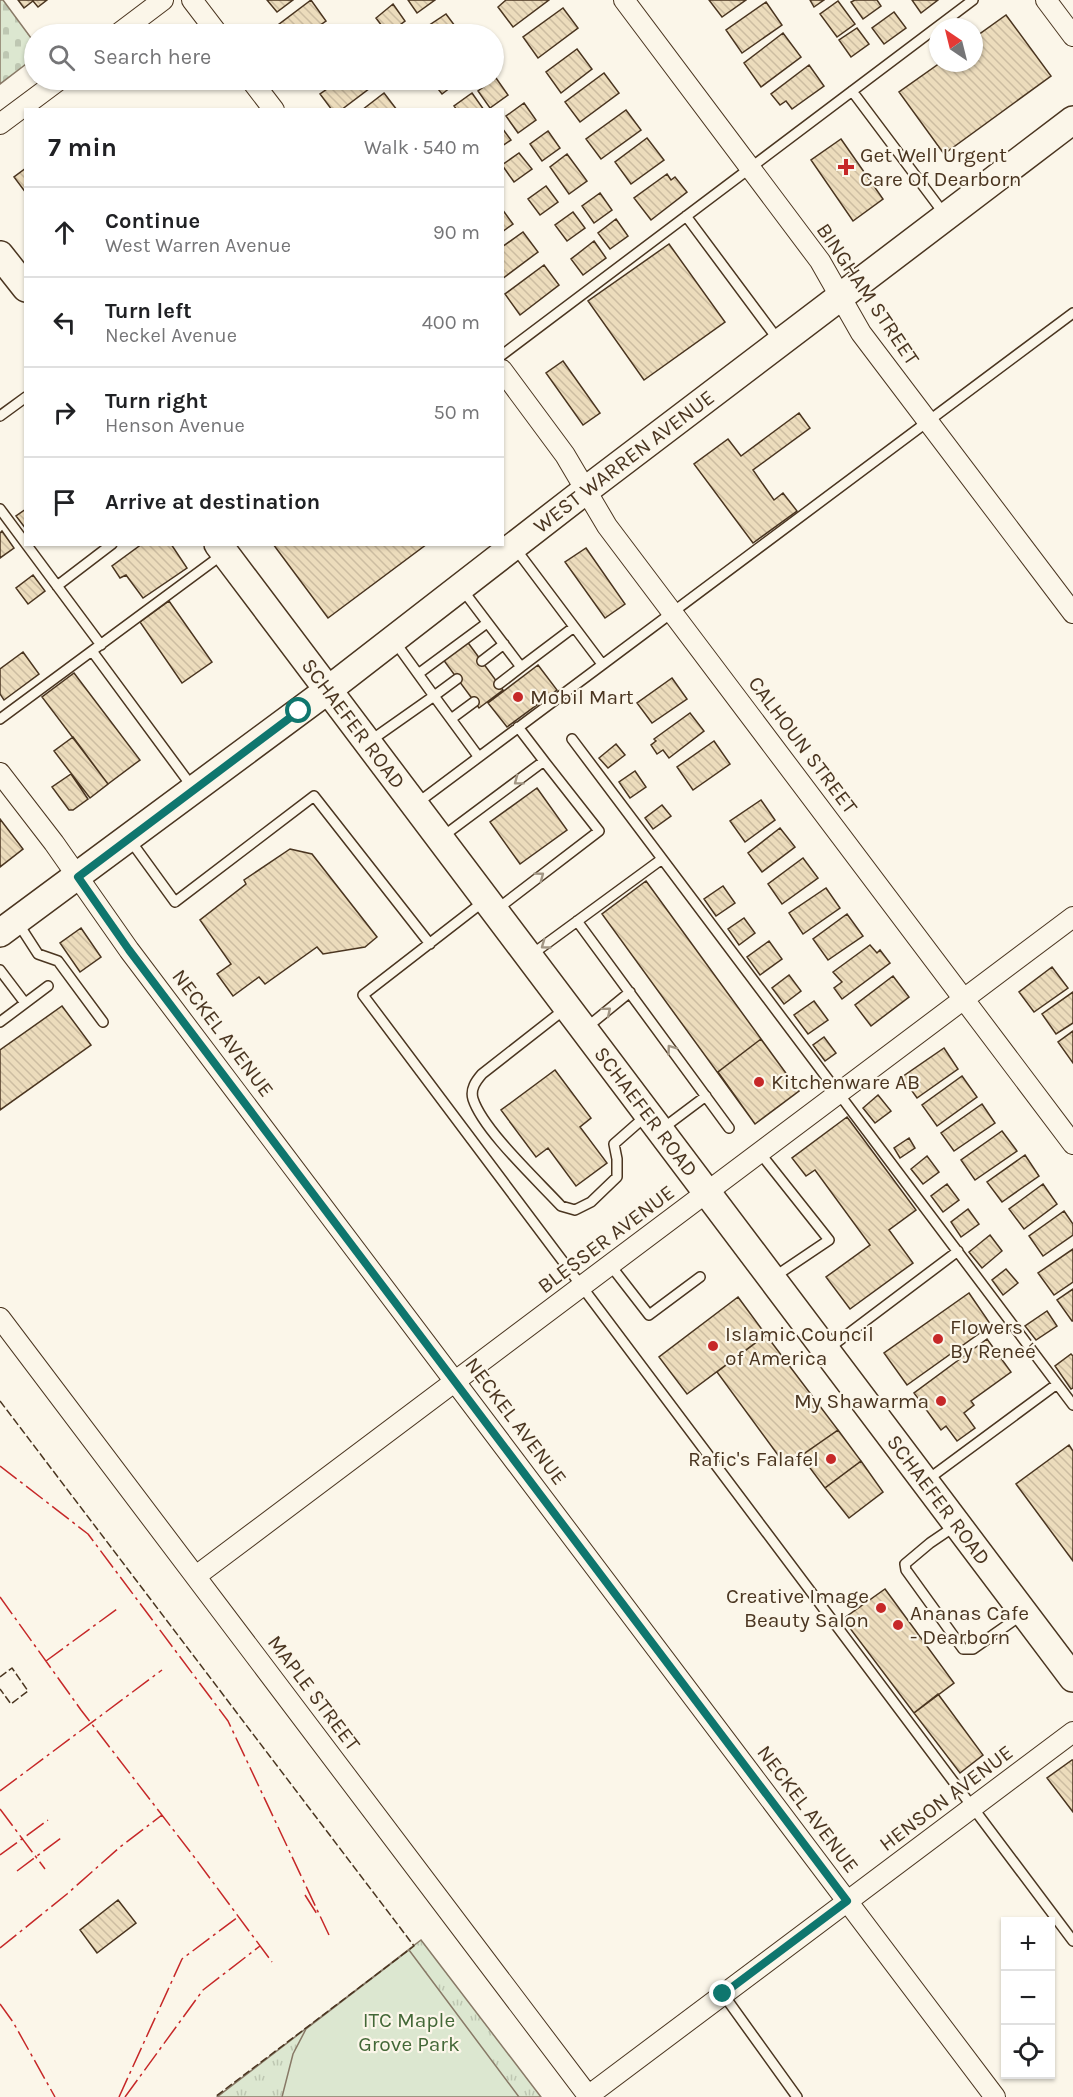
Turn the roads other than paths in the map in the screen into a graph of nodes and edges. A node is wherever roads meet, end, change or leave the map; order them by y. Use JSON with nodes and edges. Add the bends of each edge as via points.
{"nodes":[{"id":1,"x":163,"y":0,"type":"edge"},
{"id":2,"x":192,"y":0,"type":"edge"},
{"id":3,"x":624,"y":0,"type":"edge"},
{"id":4,"x":973,"y":0,"type":"edge"},
{"id":5,"x":1046,"y":0,"type":"edge"},
{"id":6,"x":131,"y":24,"type":"edge"},
{"id":7,"x":210,"y":24,"type":"edge"},
{"id":8,"x":1073,"y":36,"type":"edge"},
{"id":9,"x":45,"y":90,"type":"edge"},
{"id":10,"x":259,"y":90,"type":"edge"},
{"id":11,"x":852,"y":91,"type":"junction"},
{"id":12,"x":272,"y":108,"type":"edge"},
{"id":13,"x":1073,"y":120,"type":"edge"},
{"id":14,"x":0,"y":124,"type":"edge"},
{"id":15,"x":750,"y":168,"type":"junction"},
{"id":16,"x":686,"y":216,"type":"junction"},
{"id":17,"x":946,"y":217,"type":"junction"},
{"id":18,"x":0,"y":255,"type":"edge"},
{"id":19,"x":24,"y":285,"type":"edge"},
{"id":20,"x":840,"y":298,"type":"junction"},
{"id":21,"x":1073,"y":313,"type":"edge"},
{"id":22,"x":780,"y":343,"type":"junction"},
{"id":23,"x":504,"y":353,"type":"edge"},
{"id":24,"x":504,"y":373,"type":"edge"},
{"id":25,"x":24,"y":398,"type":"edge"},
{"id":26,"x":0,"y":416,"type":"edge"},
{"id":27,"x":928,"y":422,"type":"junction"},
{"id":28,"x":586,"y":490,"type":"junction"},
{"id":29,"x":0,"y":509,"type":"edge"},
{"id":30,"x":24,"y":541,"type":"edge"},
{"id":31,"x":27,"y":546,"type":"edge"},
{"id":32,"x":109,"y":546,"type":"edge"},
{"id":33,"x":514,"y":546,"type":"junction"},
{"id":34,"x":221,"y":549,"type":"edge"},
{"id":35,"x":57,"y":586,"type":"junction"},
{"id":36,"x":460,"y":587,"type":"junction"},
{"id":37,"x":672,"y":612,"type":"junction"},
{"id":38,"x":1073,"y":613,"type":"edge"},
{"id":39,"x":487,"y":622,"type":"junction"},
{"id":40,"x":574,"y":627,"type":"junction"},
{"id":41,"x":393,"y":640,"type":"junction"},
{"id":42,"x":504,"y":644,"type":"junction"},
{"id":43,"x":101,"y":645,"type":"junction"},
{"id":44,"x":92,"y":651,"type":"junction"},
{"id":45,"x":482,"y":661,"type":"dead end"},
{"id":46,"x":602,"y":664,"type":"junction"},
{"id":47,"x":521,"y":667,"type":"junction"},
{"id":48,"x":418,"y":674,"type":"junction"},
{"id":49,"x":457,"y":679,"type":"dead end"},
{"id":50,"x":499,"y":684,"type":"dead end"},
{"id":51,"x":328,"y":690,"type":"junction"},
{"id":52,"x":434,"y":696,"type":"junction"},
{"id":53,"x":474,"y":702,"type":"dead end"},
{"id":54,"x":451,"y":719,"type":"junction"},
{"id":55,"x":0,"y":720,"type":"edge"},
{"id":56,"x":518,"y":727,"type":"junction"},
{"id":57,"x":572,"y":739,"type":"dead end"},
{"id":58,"x":368,"y":743,"type":"junction"},
{"id":59,"x":478,"y":756,"type":"junction"},
{"id":60,"x":544,"y":762,"type":"junction"},
{"id":61,"x":0,"y":773,"type":"edge"},
{"id":62,"x":195,"y":789,"type":"junction"},
{"id":63,"x":414,"y":805,"type":"junction"},
{"id":64,"x":129,"y":838,"type":"junction"},
{"id":65,"x":439,"y":839,"type":"junction"},
{"id":66,"x":662,"y":859,"type":"junction"},
{"id":67,"x":78,"y":877,"type":"junction"},
{"id":68,"x":490,"y":906,"type":"junction"},
{"id":69,"x":1073,"y":917,"type":"edge"},
{"id":70,"x":578,"y":921,"type":"junction"},
{"id":71,"x":8,"y":927,"type":"edge"},
{"id":72,"x":430,"y":944,"type":"junction"},
{"id":73,"x":528,"y":957,"type":"junction"},
{"id":74,"x":0,"y":970,"type":"edge"},
{"id":75,"x":48,"y":986,"type":"dead end"},
{"id":76,"x":630,"y":992,"type":"junction"},
{"id":77,"x":964,"y":999,"type":"junction"},
{"id":78,"x":25,"y":1003,"type":"junction"},
{"id":79,"x":567,"y":1008,"type":"junction"},
{"id":80,"x":0,"y":1022,"type":"edge"},
{"id":81,"x":103,"y":1022,"type":"dead end"},
{"id":82,"x":584,"y":1030,"type":"junction"},
{"id":83,"x":839,"y":1093,"type":"junction"},
{"id":84,"x":706,"y":1096,"type":"junction"},
{"id":85,"x":654,"y":1123,"type":"junction"},
{"id":86,"x":729,"y":1128,"type":"dead end"},
{"id":87,"x":1073,"y":1144,"type":"edge"},
{"id":88,"x":760,"y":1153,"type":"junction"},
{"id":89,"x":707,"y":1193,"type":"junction"},
{"id":90,"x":958,"y":1251,"type":"junction"},
{"id":91,"x":611,"y":1266,"type":"junction"},
{"id":92,"x":700,"y":1277,"type":"dead end"},
{"id":93,"x":772,"y":1279,"type":"junction"},
{"id":94,"x":582,"y":1287,"type":"junction"},
{"id":95,"x":0,"y":1318,"type":"edge"},
{"id":96,"x":826,"y":1350,"type":"junction"},
{"id":97,"x":456,"y":1382,"type":"junction"},
{"id":98,"x":1057,"y":1384,"type":"junction"},
{"id":99,"x":1073,"y":1405,"type":"edge"},
{"id":100,"x":925,"y":1481,"type":"junction"},
{"id":101,"x":957,"y":1525,"type":"junction"},
{"id":102,"x":196,"y":1576,"type":"junction"},
{"id":103,"x":1024,"y":1613,"type":"junction"},
{"id":104,"x":1073,"y":1678,"type":"edge"},
{"id":105,"x":1073,"y":1732,"type":"edge"},
{"id":106,"x":972,"y":1808,"type":"junction"},
{"id":107,"x":847,"y":1901,"type":"junction"},
{"id":108,"x":1073,"y":1941,"type":"edge"},
{"id":109,"x":723,"y":1994,"type":"junction"},
{"id":110,"x":588,"y":2096,"type":"edge"},
{"id":111,"x":797,"y":2097,"type":"edge"},
{"id":112,"x":995,"y":2097,"type":"edge"}],
"edges":[{"from":1,"to":6,"type":"street"},
{"from":2,"to":7,"type":"street"},
{"from":3,"to":15,"type":"street","name":"BINGHAM STREET"},
{"from":4,"to":11,"type":"lane"},
{"from":5,"to":8,"type":"street"},
{"from":9,"to":14,"type":"street"},
{"from":10,"to":12,"type":"street"},
{"from":11,"to":15,"type":"lane"},
{"from":11,"to":17,"type":"lane"},
{"from":13,"to":17,"type":"main road","name":"WEST WARREN AVENUE"},
{"from":15,"to":16,"type":"lane"},
{"from":15,"to":20,"type":"street","name":"BINGHAM STREET","via":[[820,261]]},
{"from":16,"to":22,"type":"lane"},
{"from":16,"to":23,"type":"lane"},
{"from":17,"to":20,"type":"main road","name":"WEST WARREN AVENUE"},
{"from":18,"to":19,"type":"main road"},
{"from":20,"to":22,"type":"main road","name":"WEST WARREN AVENUE"},
{"from":20,"to":27,"type":"street","name":"BINGHAM STREET","via":[[861,333]]},
{"from":21,"to":27,"type":"lane"},
{"from":22,"to":28,"type":"main road","name":"WEST WARREN AVENUE"},
{"from":24,"to":28,"type":"street","name":"CALHOUN STREET"},
{"from":25,"to":26,"type":"lane"},
{"from":27,"to":37,"type":"lane"},
{"from":27,"to":38,"type":"street","name":"BINGHAM STREET"},
{"from":28,"to":33,"type":"main road","name":"WEST WARREN AVENUE"},
{"from":28,"to":37,"type":"street","name":"CALHOUN STREET","via":[[607,526]]},
{"from":29,"to":30,"type":"lane"},
{"from":31,"to":35,"type":"lane"},
{"from":32,"to":35,"type":"lane"},
{"from":33,"to":36,"type":"main road","name":"WEST WARREN AVENUE"},
{"from":33,"to":40,"type":"lane"},
{"from":34,"to":43,"type":"lane"},
{"from":34,"to":51,"type":"main road","name":"SCHAEFER ROAD"},
{"from":35,"to":43,"type":"lane"},
{"from":36,"to":39,"type":"lane"},
{"from":36,"to":41,"type":"main road","name":"WEST WARREN AVENUE"},
{"from":37,"to":46,"type":"lane"},
{"from":37,"to":77,"type":"street","name":"CALHOUN STREET"},
{"from":39,"to":42,"type":"lane"},
{"from":39,"to":48,"type":"lane"},
{"from":40,"to":46,"type":"lane"},
{"from":40,"to":47,"type":"lane"},
{"from":41,"to":48,"type":"lane"},
{"from":41,"to":51,"type":"main road","name":"WEST WARREN AVENUE"},
{"from":42,"to":45,"type":"lane"},
{"from":42,"to":47,"type":"lane"},
{"from":43,"to":44,"type":"lane"},
{"from":44,"to":55,"type":"lane"},
{"from":44,"to":62,"type":"lane"},
{"from":46,"to":56,"type":"lane"},
{"from":47,"to":50,"type":"lane"},
{"from":48,"to":52,"type":"lane"},
{"from":49,"to":52,"type":"lane"},
{"from":51,"to":58,"type":"main road","name":"SCHAEFER ROAD"},
{"from":51,"to":62,"type":"main road","name":"WEST WARREN AVENUE"},
{"from":52,"to":54,"type":"lane"},
{"from":52,"to":58,"type":"lane"},
{"from":53,"to":54,"type":"lane"},
{"from":54,"to":59,"type":"lane"},
{"from":56,"to":59,"type":"lane"},
{"from":56,"to":60,"type":"lane"},
{"from":57,"to":66,"type":"lane"},
{"from":58,"to":63,"type":"main road","name":"SCHAEFER ROAD"},
{"from":59,"to":63,"type":"lane"},
{"from":60,"to":65,"type":"lane","one_way":true},
{"from":68,"to":60,"type":"lane","one_way":true,"via":[[599,831]]},
{"from":61,"to":67,"type":"street","name":"NECKEL AVENUE"},
{"from":62,"to":64,"type":"main road","name":"WEST WARREN AVENUE"},
{"from":63,"to":65,"type":"main road","name":"SCHAEFER ROAD"},
{"from":64,"to":67,"type":"main road","name":"WEST WARREN AVENUE"},
{"from":64,"to":72,"type":"lane","via":[[175,902],[314,796]]},
{"from":65,"to":68,"type":"main road","name":"SCHAEFER ROAD"},
{"from":66,"to":70,"type":"lane"},
{"from":66,"to":83,"type":"lane"},
{"from":67,"to":71,"type":"main road","name":"WEST WARREN AVENUE"},
{"from":67,"to":97,"type":"street","name":"NECKEL AVENUE"},
{"from":68,"to":72,"type":"lane"},
{"from":68,"to":73,"type":"main road","name":"SCHAEFER ROAD"},
{"from":69,"to":77,"type":"street","name":"BLESSER AVENUE"},
{"from":70,"to":73,"type":"lane","one_way":true},
{"from":70,"to":76,"type":"lane"},
{"from":71,"to":81,"type":"lane","via":[[38,954],[58,961]]},
{"from":72,"to":94,"type":"lane","via":[[363,995]]},
{"from":73,"to":79,"type":"main road","name":"SCHAEFER ROAD"},
{"from":74,"to":78,"type":"lane"},
{"from":75,"to":78,"type":"lane"},
{"from":82,"to":76,"type":"lane","one_way":true},
{"from":84,"to":76,"type":"lane","one_way":true},
{"from":77,"to":83,"type":"street","name":"BLESSER AVENUE"},
{"from":77,"to":87,"type":"street","name":"CALHOUN STREET"},
{"from":78,"to":80,"type":"lane"},
{"from":79,"to":82,"type":"main road","name":"SCHAEFER ROAD"},
{"from":79,"to":85,"type":"lane","via":[[474,1083],[472,1097],[489,1128],[561,1206],[575,1210],[591,1202],[617,1177],[614,1144]]},
{"from":82,"to":85,"type":"main road","name":"SCHAEFER ROAD"},
{"from":83,"to":88,"type":"street","name":"BLESSER AVENUE"},
{"from":83,"to":90,"type":"lane"},
{"from":84,"to":85,"type":"lane"},
{"from":84,"to":86,"type":"lane"},
{"from":85,"to":89,"type":"main road","name":"SCHAEFER ROAD"},
{"from":88,"to":89,"type":"street","name":"BLESSER AVENUE"},
{"from":88,"to":93,"type":"lane","via":[[829,1240]]},
{"from":89,"to":91,"type":"street","name":"BLESSER AVENUE"},
{"from":89,"to":93,"type":"main road","name":"SCHAEFER ROAD"},
{"from":90,"to":96,"type":"lane"},
{"from":90,"to":98,"type":"lane"},
{"from":91,"to":92,"type":"lane","via":[[649,1315]]},
{"from":91,"to":94,"type":"street","name":"BLESSER AVENUE"},
{"from":93,"to":96,"type":"main road","name":"SCHAEFER ROAD"},
{"from":94,"to":97,"type":"street","name":"BLESSER AVENUE"},
{"from":94,"to":106,"type":"lane"},
{"from":95,"to":102,"type":"street","name":"MAPLE STREET"},
{"from":96,"to":100,"type":"main road","name":"SCHAEFER ROAD"},
{"from":97,"to":102,"type":"street","name":"BLESSER AVENUE"},
{"from":97,"to":107,"type":"street","name":"NECKEL AVENUE"},
{"from":98,"to":99,"type":"lane"},
{"from":98,"to":100,"type":"lane"},
{"from":100,"to":101,"type":"main road","name":"SCHAEFER ROAD"},
{"from":101,"to":103,"type":"main road","name":"SCHAEFER ROAD"},
{"from":101,"to":103,"type":"lane","via":[[905,1564],[963,1649],[973,1649]]},
{"from":102,"to":110,"type":"street","name":"MAPLE STREET"},
{"from":103,"to":104,"type":"main road","name":"SCHAEFER ROAD"},
{"from":105,"to":106,"type":"street","name":"HENSON AVENUE"},
{"from":106,"to":107,"type":"street","name":"HENSON AVENUE"},
{"from":106,"to":108,"type":"lane"},
{"from":107,"to":109,"type":"street","name":"HENSON AVENUE"},
{"from":107,"to":112,"type":"street","name":"NECKEL AVENUE"},
{"from":109,"to":110,"type":"street","name":"HENSON AVENUE"},
{"from":109,"to":111,"type":"lane"}]}
